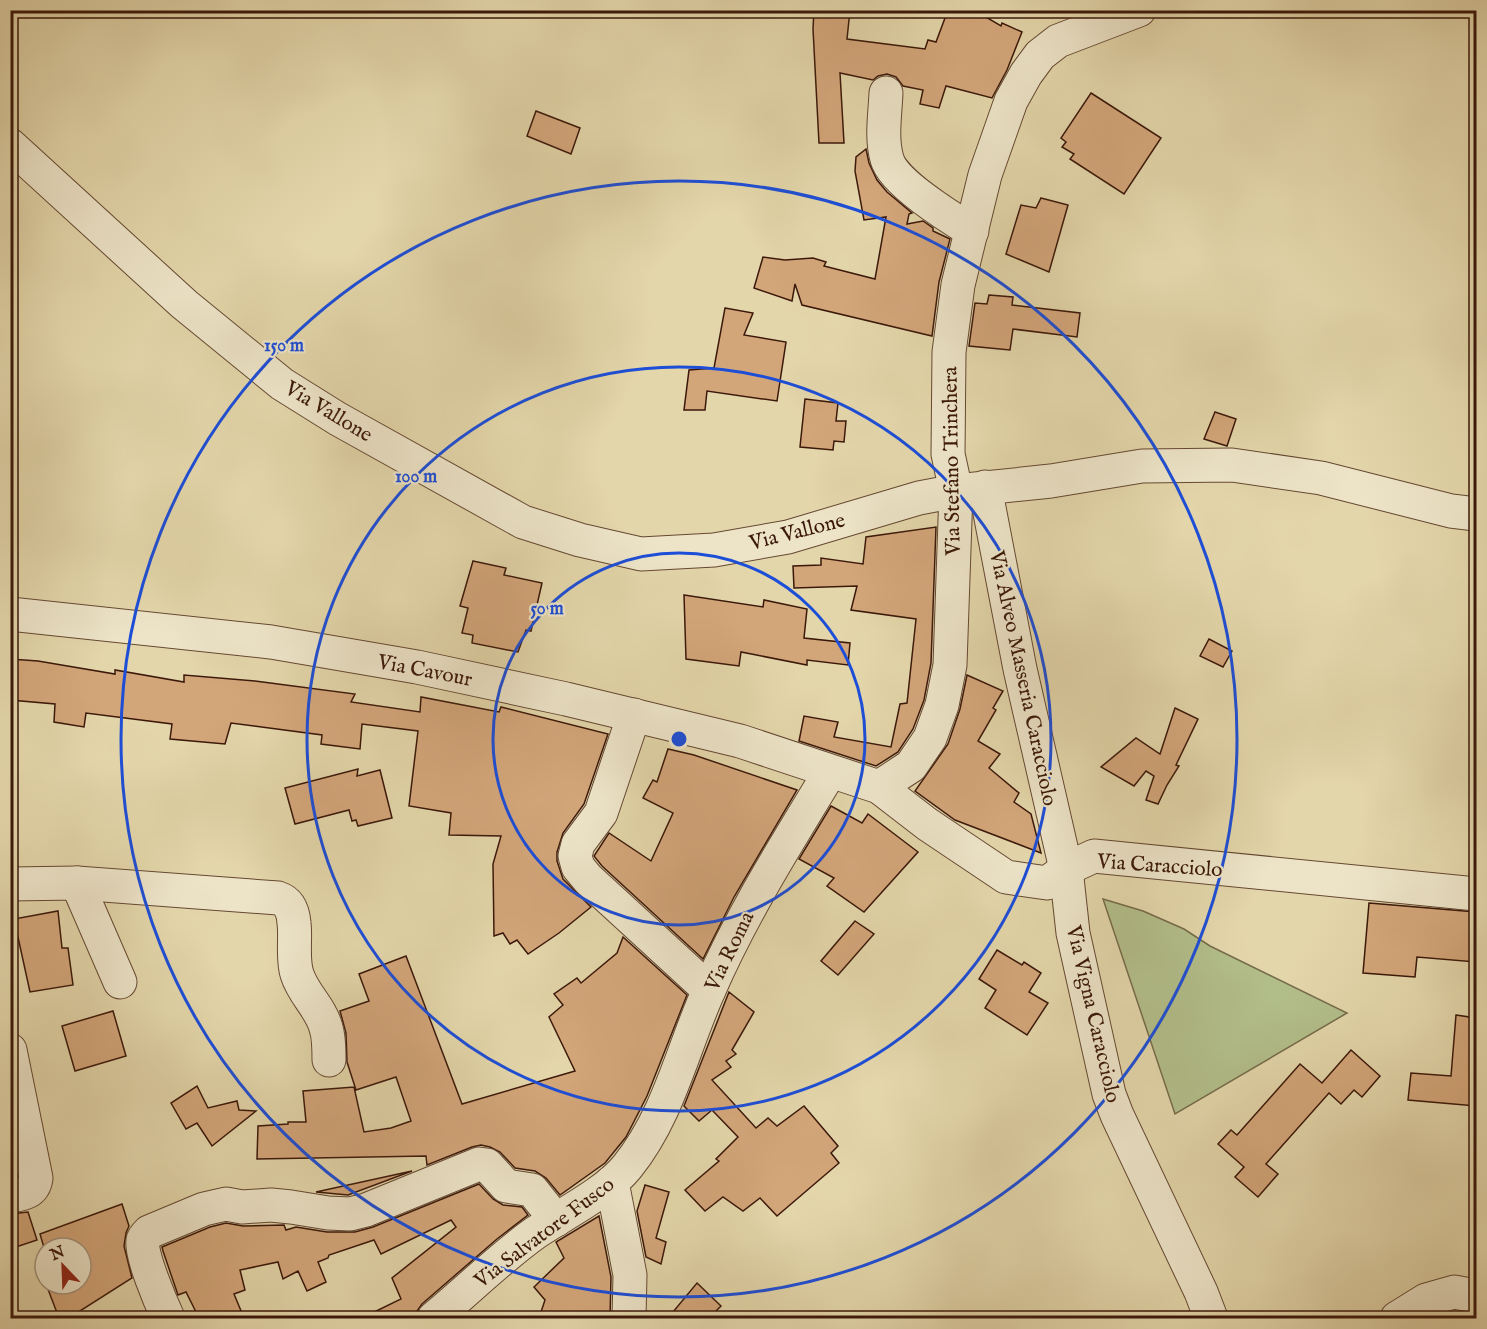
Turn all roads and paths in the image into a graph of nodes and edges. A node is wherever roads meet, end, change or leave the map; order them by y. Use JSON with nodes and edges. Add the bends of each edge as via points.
{"nodes":[{"id":1,"x":1139,"y":10,"type":"edge"},
{"id":2,"x":886,"y":93,"type":"dead end"},
{"id":3,"x":10,"y":145,"type":"edge"},
{"id":4,"x":972,"y":231,"type":"junction"},
{"id":5,"x":970,"y":489,"type":"junction"},
{"id":6,"x":1476,"y":514,"type":"edge"},
{"id":7,"x":10,"y":614,"type":"edge"},
{"id":8,"x":634,"y":715,"type":"junction"},
{"id":9,"x":830,"y":772,"type":"junction"},
{"id":10,"x":879,"y":787,"type":"junction"},
{"id":11,"x":1066,"y":869,"type":"junction"},
{"id":12,"x":77,"y":883,"type":"junction"},
{"id":13,"x":10,"y":884,"type":"edge"},
{"id":14,"x":1476,"y":894,"type":"edge"},
{"id":15,"x":120,"y":982,"type":"dead end"},
{"id":16,"x":709,"y":990,"type":"junction"},
{"id":17,"x":10,"y":1050,"type":"edge"},
{"id":18,"x":330,"y":1060,"type":"dead end"},
{"id":19,"x":647,"y":1140,"type":"joint"},
{"id":20,"x":612,"y":1182,"type":"junction"},
{"id":21,"x":10,"y":1196,"type":"edge"},
{"id":22,"x":556,"y":1220,"type":"junction"},
{"id":23,"x":1469,"y":1286,"type":"edge"},
{"id":24,"x":168,"y":1318,"type":"edge"},
{"id":25,"x":434,"y":1318,"type":"edge"},
{"id":26,"x":629,"y":1318,"type":"edge"},
{"id":27,"x":1211,"y":1318,"type":"edge"},
{"id":28,"x":1397,"y":1318,"type":"edge"}],
"edges":[{"from":1,"to":4,"type":"street","name":"Via Stefano Trinchera","via":[[1058,41],[1040,55],[1011,101],[985,175]]},
{"from":2,"to":4,"type":"street","via":[[884,142],[888,162],[932,206]]},
{"from":3,"to":5,"type":"street","name":"Via Vallone","via":[[184,304],[282,384],[523,522],[641,554],[704,551],[788,537],[919,498]]},
{"from":4,"to":5,"type":"street","name":"Via Stefano Trinchera","via":[[958,285],[949,352],[948,454]]},
{"from":5,"to":6,"type":"street","name":"Via Vallone","via":[[1142,466],[1232,465],[1321,478]]},
{"from":5,"to":10,"type":"street","name":"Via Stefano Trinchera","via":[[942,705],[930,738],[911,766]]},
{"from":5,"to":11,"type":"street","name":"Via Alveo Masseria Caracciolo","via":[[1020,669]]},
{"from":7,"to":8,"type":"street","name":"Via Cavour","via":[[271,642],[417,667]]},
{"from":8,"to":9,"type":"street","name":"Via Cavour","via":[[740,741]]},
{"from":8,"to":16,"type":"street","via":[[601,813],[578,844],[578,867]]},
{"from":9,"to":10,"type":"street","name":"Via Cavour"},
{"from":9,"to":16,"type":"street","name":"Via Roma","via":[[753,901]]},
{"from":10,"to":11,"type":"street","name":"Via Caracciolo","via":[[1006,877],[1047,883]]},
{"from":11,"to":14,"type":"street","name":"Via Caracciolo","via":[[1094,856]]},
{"from":11,"to":27,"type":"street","name":"Via Vigna Caracciolo","via":[[1073,933],[1109,1094]]},
{"from":12,"to":13,"type":"street"},
{"from":12,"to":15,"type":"street"},
{"from":12,"to":18,"type":"street","via":[[287,901],[294,920],[296,971],[327,1028]]},
{"from":16,"to":19,"type":"street","name":"Via Roma","via":[[669,1095]]},
{"from":17,"to":21,"type":"street","via":[[36,1178],[29,1191]]},
{"from":19,"to":20,"type":"street","name":"Via Salvatore Fusco"},
{"from":20,"to":22,"type":"street","name":"Via Salvatore Fusco"},
{"from":20,"to":26,"type":"street","via":[[630,1275]]},
{"from":22,"to":24,"type":"street","via":[[532,1190],[506,1186],[487,1165],[479,1164],[350,1214],[271,1205],[226,1204],[204,1209],[149,1232],[143,1240],[153,1282]]},
{"from":22,"to":25,"type":"street","name":"Via Salvatore Fusco","via":[[533,1234]]},
{"from":23,"to":28,"type":"street","via":[[1426,1300]]}]}
